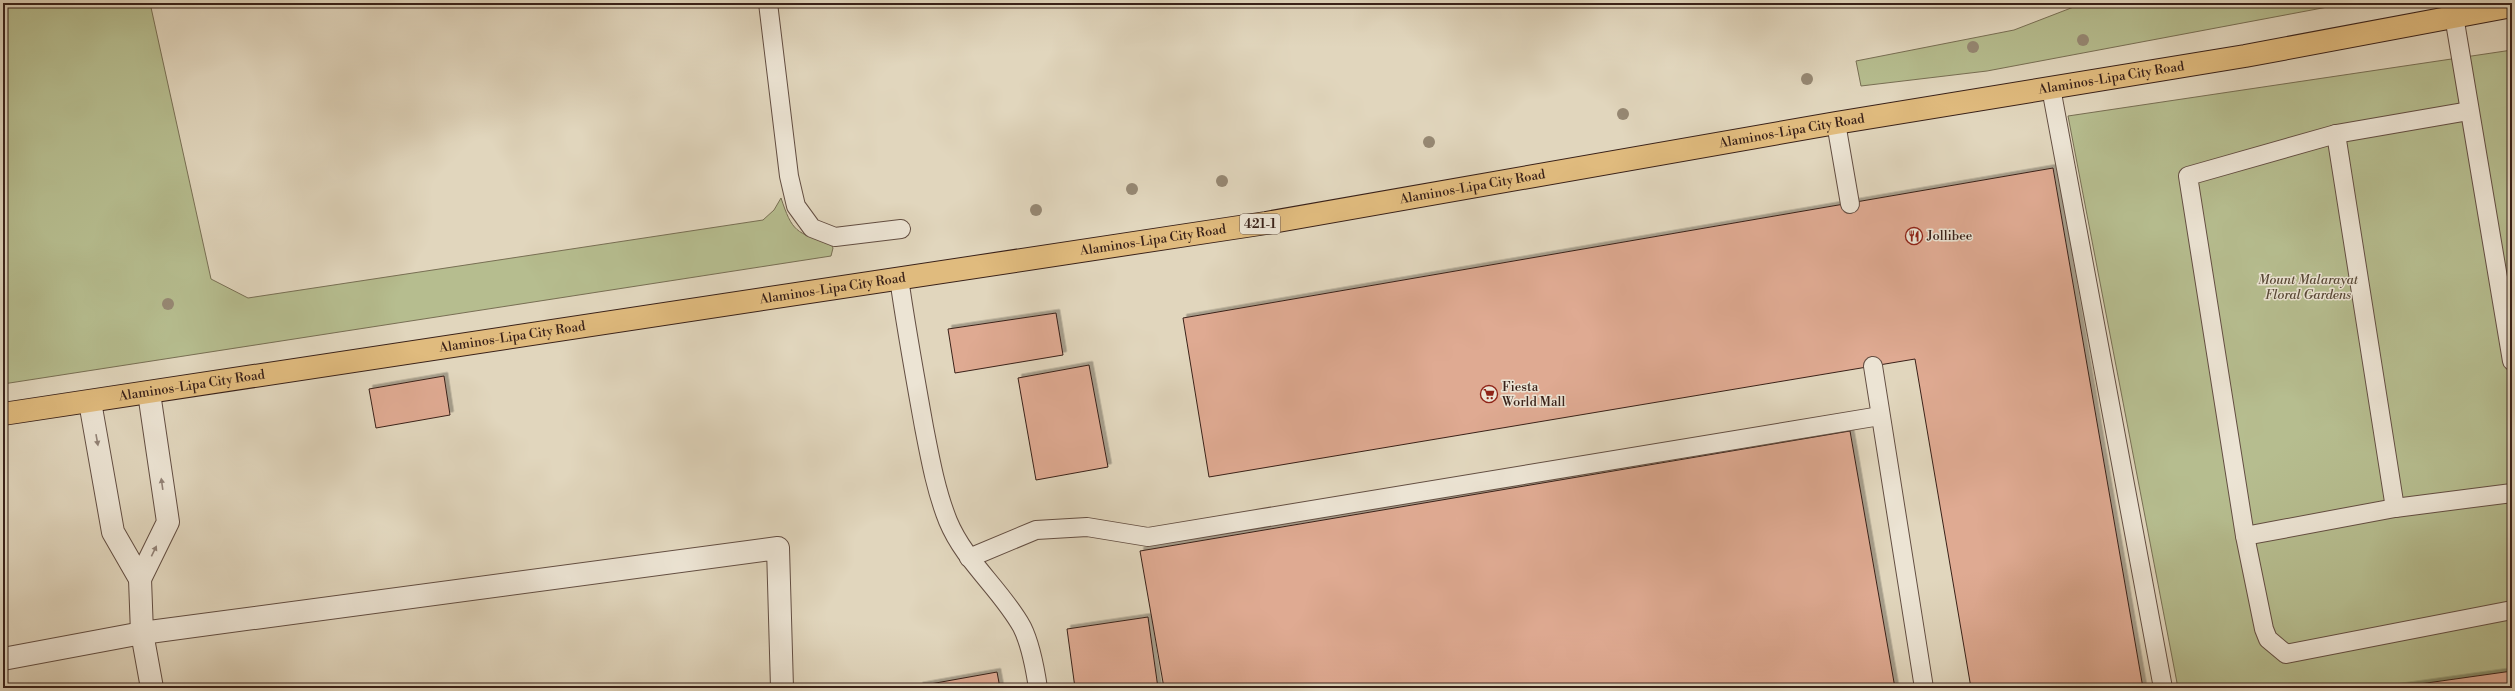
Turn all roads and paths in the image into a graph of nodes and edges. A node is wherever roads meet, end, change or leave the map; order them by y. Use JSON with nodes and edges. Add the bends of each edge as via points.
{"nodes":[{"id":1,"x":768,"y":3,"type":"edge"},
{"id":2,"x":2512,"y":6,"type":"edge"},
{"id":3,"x":2454,"y":16,"type":"junction"},
{"id":4,"x":2051,"y":88,"type":"junction"},
{"id":5,"x":2469,"y":111,"type":"junction"},
{"id":6,"x":1836,"y":124,"type":"junction"},
{"id":7,"x":2336,"y":134,"type":"junction"},
{"id":8,"x":1850,"y":204,"type":"dead end"},
{"id":9,"x":901,"y":229,"type":"dead end"},
{"id":10,"x":899,"y":278,"type":"junction"},
{"id":11,"x":2512,"y":361,"type":"edge"},
{"id":12,"x":1873,"y":366,"type":"dead end"},
{"id":13,"x":149,"y":392,"type":"junction"},
{"id":14,"x":90,"y":402,"type":"junction"},
{"id":15,"x":3,"y":414,"type":"edge"},
{"id":16,"x":1880,"y":416,"type":"junction"},
{"id":17,"x":2512,"y":492,"type":"edge"},
{"id":18,"x":2395,"y":508,"type":"junction"},
{"id":19,"x":2245,"y":536,"type":"junction"},
{"id":20,"x":969,"y":558,"type":"junction"},
{"id":21,"x":140,"y":579,"type":"junction"},
{"id":22,"x":2512,"y":610,"type":"edge"},
{"id":23,"x":142,"y":633,"type":"junction"},
{"id":24,"x":3,"y":659,"type":"edge"},
{"id":25,"x":152,"y":688,"type":"edge"},
{"id":26,"x":782,"y":688,"type":"edge"},
{"id":27,"x":1038,"y":688,"type":"edge"},
{"id":28,"x":1924,"y":688,"type":"edge"},
{"id":29,"x":2163,"y":688,"type":"edge"}],
"edges":[{"from":1,"to":9,"type":"lane","via":[[789,176],[796,206],[812,228],[835,237]]},
{"from":2,"to":3,"type":"main road","name":"Alaminos-Lipa City Road","number":"421-1"},
{"from":3,"to":4,"type":"main road","name":"Alaminos-Lipa City Road","number":"421-1","via":[[2245,56]]},
{"from":3,"to":5,"type":"lane"},
{"from":4,"to":6,"type":"main road","name":"Alaminos-Lipa City Road","number":"421-1"},
{"from":4,"to":29,"type":"lane"},
{"from":5,"to":7,"type":"lane"},
{"from":5,"to":11,"type":"lane"},
{"from":6,"to":8,"type":"lane"},
{"from":6,"to":10,"type":"main road","name":"Alaminos-Lipa City Road","number":"421-1","via":[[1266,223]]},
{"from":7,"to":18,"type":"lane"},
{"from":7,"to":19,"type":"lane","via":[[2188,176]]},
{"from":10,"to":13,"type":"main road","name":"Alaminos-Lipa City Road","number":"421-1"},
{"from":10,"to":20,"type":"lane","via":[[933,469],[948,521]]},
{"from":12,"to":16,"type":"lane"},
{"from":13,"to":14,"type":"main road","name":"Alaminos-Lipa City Road","number":"421-1"},
{"from":21,"to":13,"type":"street","one_way":true,"via":[[168,522]]},
{"from":14,"to":15,"type":"main road","name":"Alaminos-Lipa City Road","number":"421-1"},
{"from":14,"to":21,"type":"street","one_way":true,"via":[[113,532]]},
{"from":16,"to":20,"type":"lane","via":[[1148,537],[1086,527],[1036,530]]},
{"from":16,"to":28,"type":"lane"},
{"from":17,"to":18,"type":"lane"},
{"from":18,"to":19,"type":"lane"},
{"from":19,"to":22,"type":"lane","via":[[2264,629],[2268,640],[2286,654]]},
{"from":20,"to":27,"type":"lane","via":[[1001,596],[1022,628],[1034,662]]},
{"from":21,"to":23,"type":"street"},
{"from":23,"to":24,"type":"street"},
{"from":23,"to":25,"type":"street"},
{"from":23,"to":26,"type":"street","via":[[778,548]]}]}
